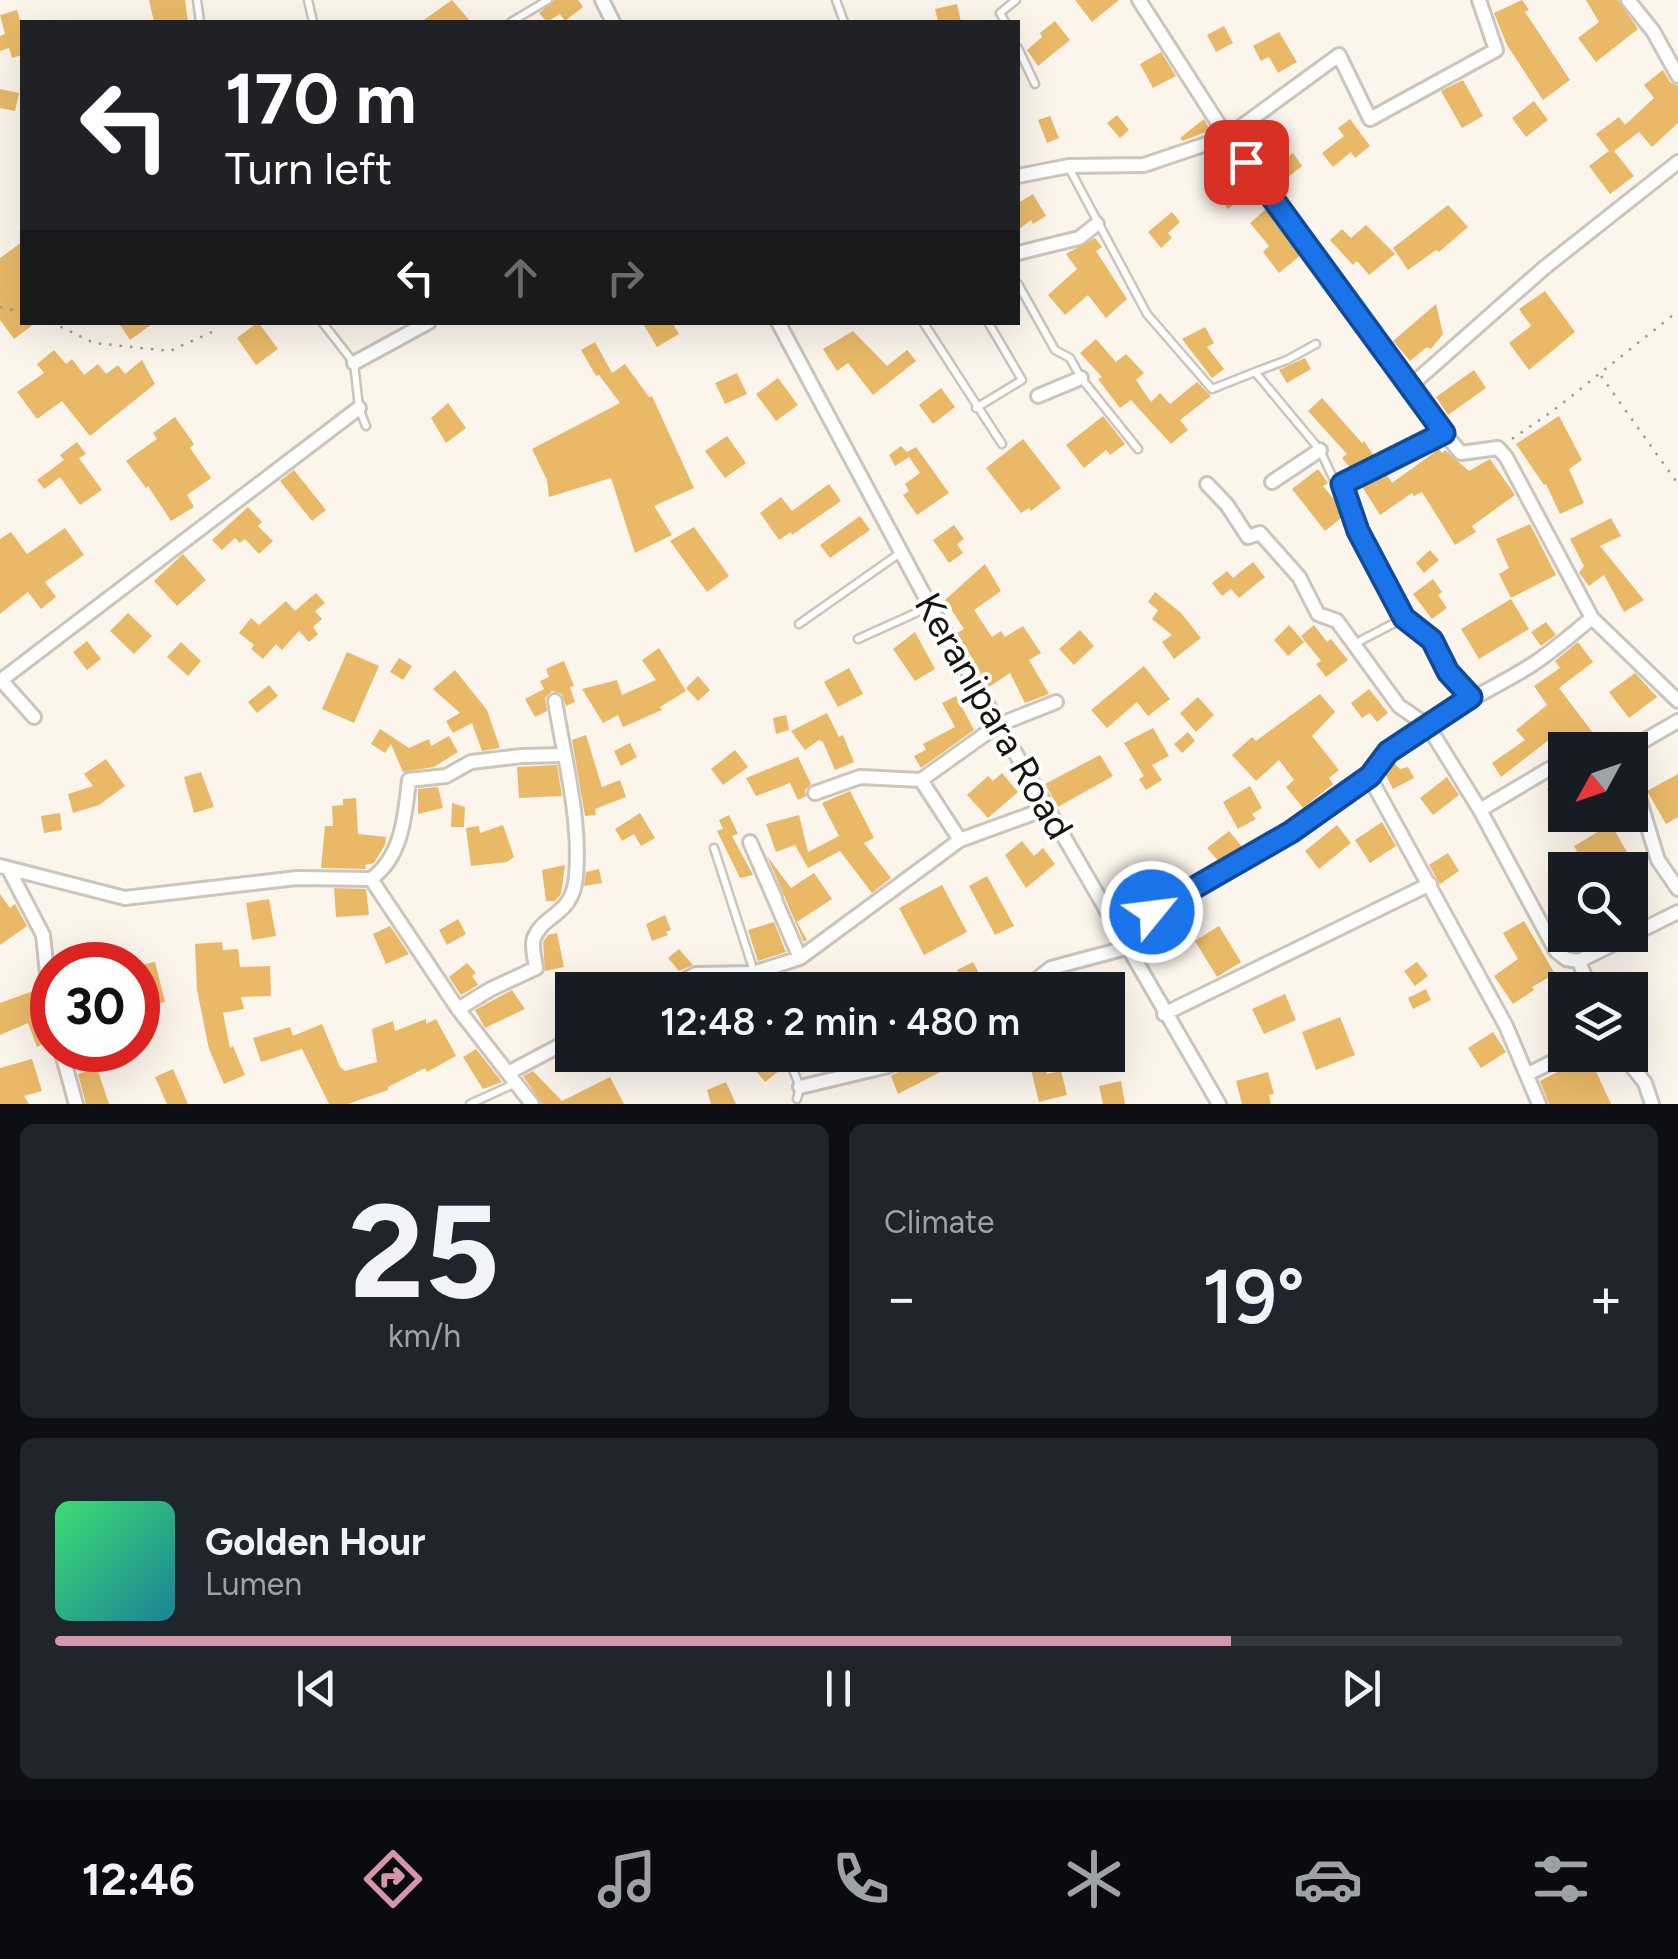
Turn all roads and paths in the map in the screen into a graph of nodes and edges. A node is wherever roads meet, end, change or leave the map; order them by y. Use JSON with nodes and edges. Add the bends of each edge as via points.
{"nodes":[{"id":1,"x":548,"y":0,"type":"edge"},
{"id":2,"x":1016,"y":0,"type":"edge"},
{"id":3,"x":1139,"y":0,"type":"edge"},
{"id":4,"x":1479,"y":0,"type":"edge"},
{"id":5,"x":1628,"y":0,"type":"edge"},
{"id":6,"x":515,"y":20,"type":"edge"},
{"id":7,"x":1003,"y":20,"type":"edge"},
{"id":8,"x":1020,"y":52,"type":"edge"},
{"id":9,"x":1678,"y":76,"type":"edge"},
{"id":10,"x":1035,"y":84,"type":"dead end"},
{"id":11,"x":1227,"y":137,"type":"junction"},
{"id":12,"x":1678,"y":162,"type":"edge"},
{"id":13,"x":1069,"y":166,"type":"junction"},
{"id":14,"x":1020,"y":176,"type":"edge"},
{"id":15,"x":1097,"y":224,"type":"junction"},
{"id":16,"x":1020,"y":253,"type":"edge"},
{"id":17,"x":1020,"y":288,"type":"edge"},
{"id":18,"x":1678,"y":312,"type":"edge"},
{"id":19,"x":57,"y":325,"type":"edge"},
{"id":20,"x":324,"y":325,"type":"edge"},
{"id":21,"x":424,"y":325,"type":"edge"},
{"id":22,"x":780,"y":325,"type":"edge"},
{"id":23,"x":925,"y":325,"type":"edge"},
{"id":24,"x":990,"y":325,"type":"edge"},
{"id":25,"x":212,"y":332,"type":"dead end"},
{"id":26,"x":1316,"y":344,"type":"dead end"},
{"id":27,"x":354,"y":364,"type":"junction"},
{"id":28,"x":1256,"y":372,"type":"junction"},
{"id":29,"x":1600,"y":375,"type":"junction"},
{"id":30,"x":1081,"y":378,"type":"junction"},
{"id":31,"x":1409,"y":387,"type":"junction"},
{"id":32,"x":1038,"y":396,"type":"dead end"},
{"id":33,"x":358,"y":408,"type":"junction"},
{"id":34,"x":976,"y":408,"type":"junction"},
{"id":35,"x":366,"y":426,"type":"dead end"},
{"id":36,"x":1444,"y":433,"type":"junction"},
{"id":37,"x":1002,"y":444,"type":"dead end"},
{"id":38,"x":1498,"y":448,"type":"junction"},
{"id":39,"x":1138,"y":449,"type":"dead end"},
{"id":40,"x":1320,"y":450,"type":"junction"},
{"id":41,"x":1272,"y":482,"type":"dead end"},
{"id":42,"x":1207,"y":484,"type":"dead end"},
{"id":43,"x":1342,"y":484,"type":"junction"},
{"id":44,"x":1678,"y":484,"type":"edge"},
{"id":45,"x":900,"y":553,"type":"junction"},
{"id":46,"x":930,"y":606,"type":"junction"},
{"id":47,"x":1404,"y":618,"type":"junction"},
{"id":48,"x":1592,"y":618,"type":"junction"},
{"id":49,"x":799,"y":624,"type":"dead end"},
{"id":50,"x":858,"y":639,"type":"dead end"},
{"id":51,"x":1355,"y":644,"type":"junction"},
{"id":52,"x":1,"y":680,"type":"edge"},
{"id":53,"x":1471,"y":697,"type":"junction"},
{"id":54,"x":1678,"y":700,"type":"edge"},
{"id":55,"x":555,"y":701,"type":"dead end"},
{"id":56,"x":1056,"y":702,"type":"dead end"},
{"id":57,"x":34,"y":717,"type":"dead end"},
{"id":58,"x":1678,"y":720,"type":"edge"},
{"id":59,"x":998,"y":724,"type":"junction"},
{"id":60,"x":1428,"y":726,"type":"junction"},
{"id":61,"x":1648,"y":738,"type":"edge"},
{"id":62,"x":564,"y":755,"type":"junction"},
{"id":63,"x":1548,"y":770,"type":"edge"},
{"id":64,"x":1370,"y":776,"type":"junction"},
{"id":65,"x":922,"y":780,"type":"junction"},
{"id":66,"x":815,"y":793,"type":"dead end"},
{"id":67,"x":1044,"y":808,"type":"junction"},
{"id":68,"x":1480,"y":810,"type":"junction"},
{"id":69,"x":1648,"y":828,"type":"edge"},
{"id":70,"x":960,"y":840,"type":"junction"},
{"id":71,"x":714,"y":848,"type":"dead end"},
{"id":72,"x":4,"y":868,"type":"edge"},
{"id":73,"x":371,"y":879,"type":"junction"},
{"id":74,"x":1430,"y":884,"type":"junction"},
{"id":75,"x":1678,"y":889,"type":"edge"},
{"id":76,"x":775,"y":898,"type":"dead end"},
{"id":77,"x":1678,"y":912,"type":"edge"},
{"id":78,"x":1120,"y":930,"type":"junction"},
{"id":79,"x":44,"y":942,"type":"edge"},
{"id":80,"x":1130,"y":948,"type":"junction"},
{"id":81,"x":800,"y":958,"type":"junction"},
{"id":82,"x":1579,"y":961,"type":"junction"},
{"id":83,"x":753,"y":972,"type":"edge"},
{"id":84,"x":756,"y":972,"type":"edge"},
{"id":85,"x":1046,"y":972,"type":"edge"},
{"id":86,"x":1583,"y":972,"type":"edge"},
{"id":87,"x":458,"y":1009,"type":"junction"},
{"id":88,"x":1164,"y":1014,"type":"junction"},
{"id":89,"x":555,"y":1050,"type":"edge"},
{"id":90,"x":1548,"y":1064,"type":"edge"},
{"id":91,"x":67,"y":1072,"type":"edge"},
{"id":92,"x":792,"y":1072,"type":"edge"},
{"id":93,"x":868,"y":1072,"type":"edge"},
{"id":94,"x":1637,"y":1072,"type":"edge"},
{"id":95,"x":1528,"y":1074,"type":"junction"},
{"id":96,"x":513,"y":1078,"type":"junction"},
{"id":97,"x":799,"y":1093,"type":"joint"},
{"id":98,"x":76,"y":1104,"type":"edge"},
{"id":99,"x":470,"y":1104,"type":"edge"},
{"id":100,"x":532,"y":1104,"type":"edge"},
{"id":101,"x":1219,"y":1104,"type":"edge"},
{"id":102,"x":1539,"y":1104,"type":"edge"},
{"id":103,"x":1652,"y":1104,"type":"edge"}],
"edges":[{"from":1,"to":6,"type":"lane"},
{"from":2,"to":7,"type":"lane","via":[[1000,13]]},
{"from":3,"to":11,"type":"street"},
{"from":4,"to":11,"type":"street","via":[[1496,50],[1370,119],[1339,55]]},
{"from":5,"to":9,"type":"street"},
{"from":8,"to":10,"type":"lane"},
{"from":11,"to":13,"type":"street","via":[[1144,165]]},
{"from":11,"to":31,"type":"street"},
{"from":12,"to":31,"type":"street"},
{"from":13,"to":14,"type":"street"},
{"from":13,"to":15,"type":"lane"},
{"from":15,"to":16,"type":"street","via":[[1079,238]]},
{"from":15,"to":28,"type":"lane","via":[[1147,314],[1212,389]]},
{"from":17,"to":30,"type":"lane","via":[[1055,350],[1070,358]]},
{"from":18,"to":29,"type":"path"},
{"from":19,"to":25,"type":"path","via":[[94,344],[170,351]]},
{"from":20,"to":27,"type":"lane"},
{"from":21,"to":27,"type":"street"},
{"from":22,"to":45,"type":"street","name":"Keranipara Road"},
{"from":23,"to":34,"type":"lane"},
{"from":24,"to":34,"type":"lane","via":[[1022,380]]},
{"from":26,"to":28,"type":"lane"},
{"from":27,"to":33,"type":"lane"},
{"from":28,"to":40,"type":"lane"},
{"from":29,"to":38,"type":"path"},
{"from":29,"to":44,"type":"path"},
{"from":30,"to":32,"type":"street"},
{"from":30,"to":39,"type":"lane"},
{"from":31,"to":36,"type":"street"},
{"from":33,"to":35,"type":"lane"},
{"from":33,"to":52,"type":"street"},
{"from":34,"to":37,"type":"lane"},
{"from":36,"to":38,"type":"street","via":[[1461,453]]},
{"from":36,"to":43,"type":"lane"},
{"from":38,"to":48,"type":"street"},
{"from":40,"to":41,"type":"street"},
{"from":40,"to":43,"type":"lane"},
{"from":42,"to":51,"type":"street","via":[[1248,537],[1260,533],[1299,577],[1318,614],[1337,621]]},
{"from":43,"to":47,"type":"lane","via":[[1358,531]]},
{"from":45,"to":46,"type":"street","name":"Keranipara Road"},
{"from":45,"to":49,"type":"lane"},
{"from":46,"to":50,"type":"lane"},
{"from":46,"to":59,"type":"street","name":"Keranipara Road"},
{"from":47,"to":51,"type":"lane"},
{"from":47,"to":53,"type":"lane","via":[[1432,640]]},
{"from":48,"to":53,"type":"street","via":[[1531,665]]},
{"from":48,"to":54,"type":"street"},
{"from":51,"to":60,"type":"street","via":[[1399,706]]},
{"from":52,"to":57,"type":"street"},
{"from":53,"to":60,"type":"street"},
{"from":55,"to":62,"type":"street"},
{"from":56,"to":59,"type":"street"},
{"from":58,"to":61,"type":"street"},
{"from":59,"to":65,"type":"street"},
{"from":59,"to":67,"type":"street","name":"Keranipara Road"},
{"from":60,"to":64,"type":"street","via":[[1388,752]]},
{"from":60,"to":68,"type":"street"},
{"from":62,"to":73,"type":"street","via":[[472,762],[446,776],[409,780],[388,867]]},
{"from":62,"to":87,"type":"street","via":[[573,805],[572,897],[536,934],[536,968]]},
{"from":63,"to":68,"type":"street"},
{"from":64,"to":74,"type":"street"},
{"from":64,"to":78,"type":"street","via":[[1291,832]]},
{"from":65,"to":66,"type":"street","via":[[860,778]]},
{"from":65,"to":70,"type":"street"},
{"from":67,"to":70,"type":"street"},
{"from":67,"to":78,"type":"street","name":"Keranipara Road"},
{"from":68,"to":82,"type":"street","via":[[1556,952]]},
{"from":69,"to":75,"type":"street","via":[[1658,860]]},
{"from":70,"to":81,"type":"street"},
{"from":71,"to":83,"type":"lane"},
{"from":72,"to":73,"type":"street","via":[[125,898],[298,878]]},
{"from":72,"to":79,"type":"street"},
{"from":73,"to":87,"type":"street"},
{"from":74,"to":88,"type":"street"},
{"from":74,"to":95,"type":"street"},
{"from":76,"to":81,"type":"street","via":[[750,842]]},
{"from":77,"to":82,"type":"street"},
{"from":78,"to":80,"type":"street","name":"Keranipara Road"},
{"from":80,"to":85,"type":"street"},
{"from":80,"to":88,"type":"street","name":"Keranipara Road"},
{"from":81,"to":84,"type":"street"},
{"from":82,"to":86,"type":"street"},
{"from":87,"to":96,"type":"street"},
{"from":88,"to":101,"type":"street","name":"Keranipara Road"},
{"from":89,"to":96,"type":"street"},
{"from":90,"to":95,"type":"street"},
{"from":91,"to":98,"type":"street"},
{"from":92,"to":97,"type":"lane"},
{"from":93,"to":97,"type":"street"},
{"from":94,"to":103,"type":"street"},
{"from":95,"to":102,"type":"street"},
{"from":96,"to":99,"type":"lane"},
{"from":96,"to":100,"type":"street"}]}
